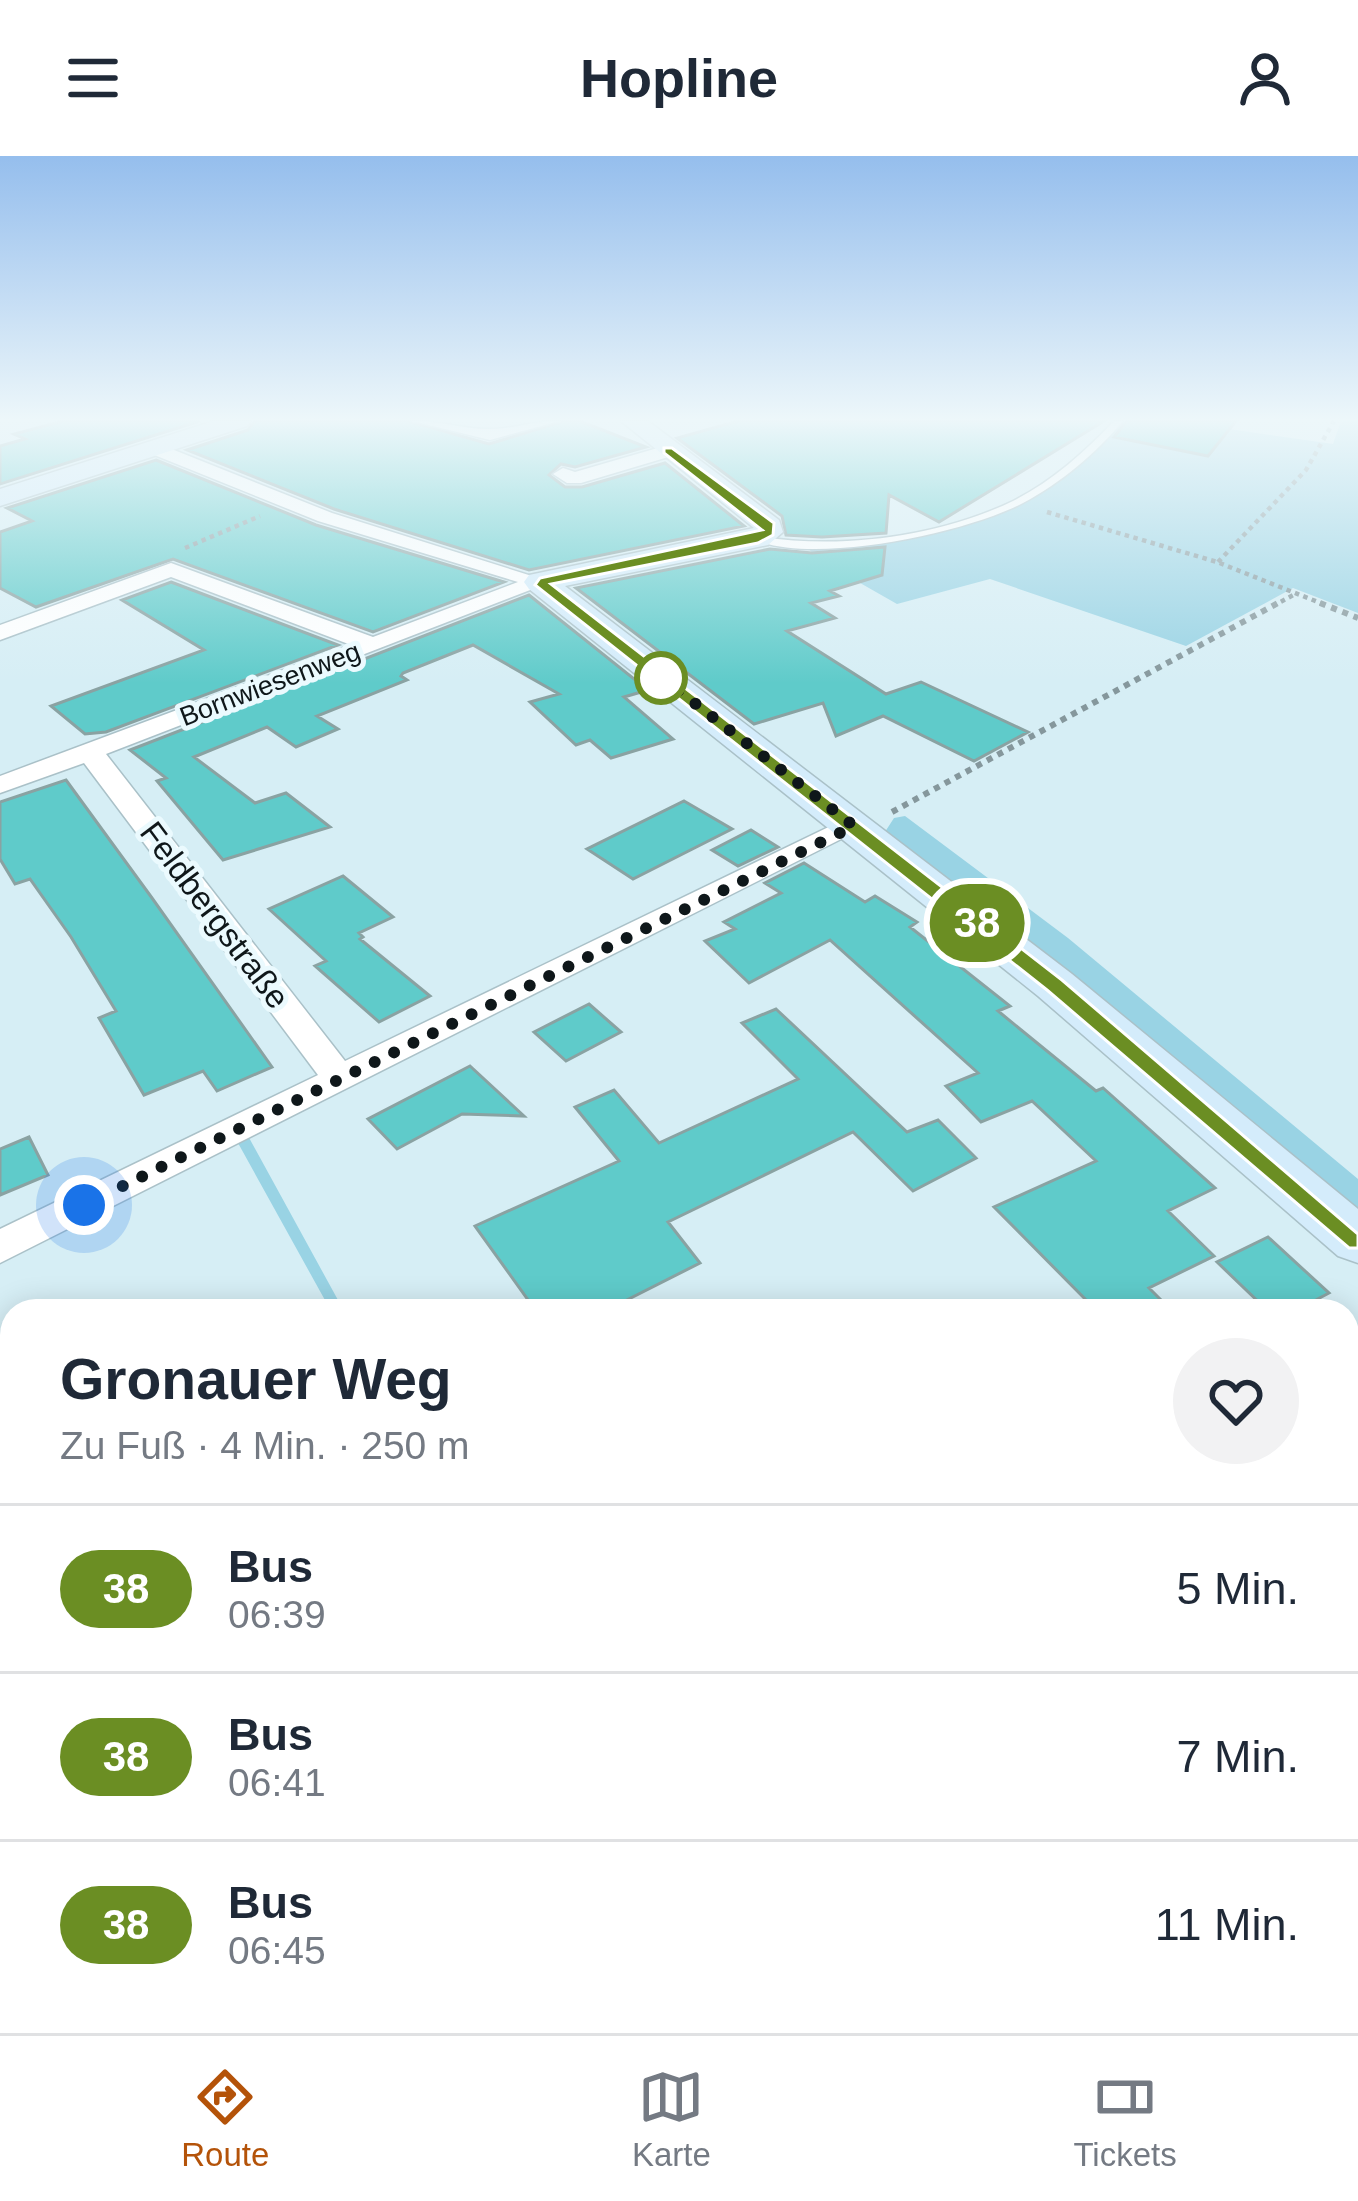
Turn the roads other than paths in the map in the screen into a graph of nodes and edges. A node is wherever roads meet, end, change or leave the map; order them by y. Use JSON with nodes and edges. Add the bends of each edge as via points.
{"nodes":[{"id":1,"x":303,"y":509,"type":"edge"},
{"id":2,"x":746,"y":509,"type":"edge"},
{"id":3,"x":996,"y":509,"type":"edge"},
{"id":4,"x":758,"y":538,"type":"junction"},
{"id":5,"x":139,"y":558,"type":"dead end"},
{"id":6,"x":176,"y":560,"type":"junction"},
{"id":7,"x":540,"y":582,"type":"junction"},
{"id":8,"x":0,"y":633,"type":"edge"},
{"id":9,"x":373,"y":645,"type":"junction"},
{"id":10,"x":91,"y":753,"type":"junction"},
{"id":11,"x":0,"y":785,"type":"edge"},
{"id":12,"x":854,"y":826,"type":"junction"},
{"id":13,"x":339,"y":1078,"type":"junction"},
{"id":14,"x":1358,"y":1241,"type":"edge"},
{"id":15,"x":0,"y":1247,"type":"edge"}],
"edges":[{"from":1,"to":7,"type":"street"},
{"from":2,"to":4,"type":"street","via":[[770,526]]},
{"from":3,"to":4,"type":"lane","via":[[901,535],[810,545]]},
{"from":4,"to":7,"type":"street"},
{"from":5,"to":6,"type":"street"},
{"from":6,"to":8,"type":"street"},
{"from":6,"to":9,"type":"street"},
{"from":7,"to":9,"type":"street","name":"Bornwiesenweg"},
{"from":7,"to":12,"type":"street"},
{"from":9,"to":10,"type":"street","name":"Bornwiesenweg"},
{"from":10,"to":11,"type":"street","name":"Bornwiesenweg"},
{"from":10,"to":13,"type":"street","name":"Feldbergstraße"},
{"from":12,"to":13,"type":"street"},
{"from":12,"to":14,"type":"street"},
{"from":13,"to":15,"type":"street"}]}
